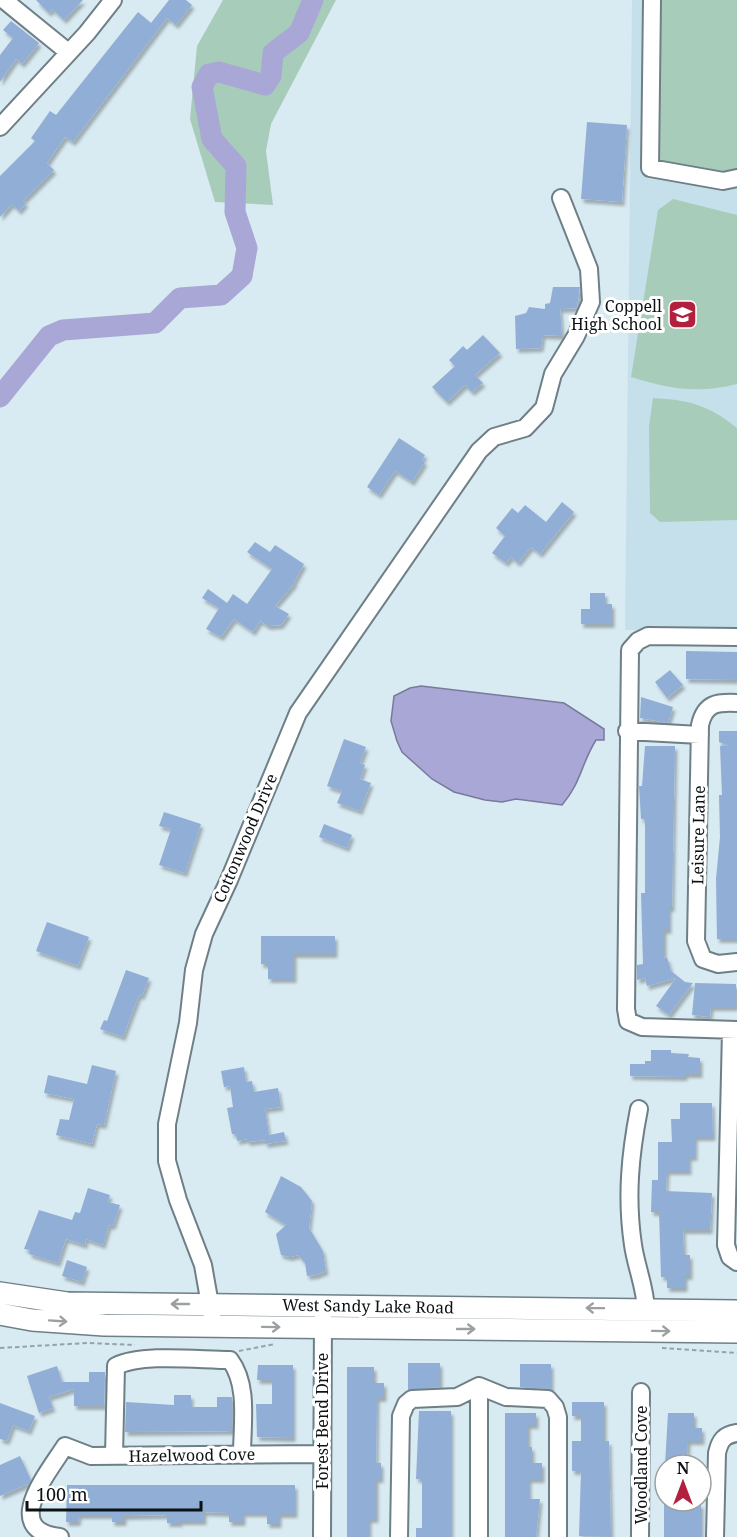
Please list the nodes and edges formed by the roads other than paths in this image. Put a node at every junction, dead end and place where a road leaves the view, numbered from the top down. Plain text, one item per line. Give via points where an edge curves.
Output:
1 (113, 0) edge
2 (652, 0) edge
3 (2, 1) edge
4 (68, 52) junction
5 (0, 127) edge
6 (737, 178) edge
7 (561, 198) dead end
8 (737, 637) edge
9 (737, 703) edge
10 (627, 731) junction
11 (700, 735) junction
12 (737, 962) edge
13 (734, 1031) edge
14 (639, 1110) dead end
15 (737, 1262) edge
16 (0, 1293) edge
17 (212, 1304) junction
18 (323, 1305) junction
19 (646, 1309) junction
20 (737, 1311) edge
21 (0, 1314) edge
22 (213, 1326) junction
23 (323, 1327) junction
24 (737, 1332) edge
25 (479, 1386) junction
26 (641, 1392) dead end
27 (737, 1433) edge
28 (322, 1454) junction
29 (242, 1455) junction
30 (114, 1456) junction
31 (60, 1537) edge
32 (322, 1537) edge
33 (399, 1537) edge
34 (479, 1537) edge
35 (558, 1537) edge
36 (640, 1537) edge
37 (716, 1537) edge

1 - 4 street
2 - 6 street via 650,168 723,182
3 - 4 street
4 - 5 street
7 - 17 street, Cottonwood Drive via 589,269 591,302 553,374 544,408 525,428 494,437 479,451 298,713 204,934 167,1124 167,1161 203,1265
8 - 10 street via 648,636 638,640 630,650 628,664
9 - 11 street, Leisure Lane via 718,702 709,706 703,712
10 - 11 street
10 - 13 street via 628,1021 642,1027
11 - 12 street, Leisure Lane via 696,941 703,959 718,964
13 - 15 street via 726,1245 730,1257
14 - 19 street via 631,1147 628,1202
17 -> 16 main road, West Sandy Lake Road via 68,1303
17 - 18 main road, West Sandy Lake Road
17 - 22 street, Cottonwood Drive
19 -> 18 main road, West Sandy Lake Road
18 - 23 street, Forest Bend Drive
19 - 20 main road, West Sandy Lake Road
21 -> 22 main road, West Sandy Lake Road via 94,1324
22 -> 23 main road, West Sandy Lake Road
23 -> 24 main road, West Sandy Lake Road
23 - 28 street, Forest Bend Drive
25 - 33 street via 457,1396 412,1399 403,1409
25 - 34 street
25 - 35 street via 506,1397 548,1399 555,1407
26 - 36 street, Woodland Cove
27 - 37 street via 719,1441
28 - 29 street, Hazelwood Cove
28 - 32 street, Forest Bend Drive
29 - 30 street, Hazelwood Cove
29 - 30 street via 242,1393 239,1372 230,1360 159,1360 126,1361 116,1366
30 - 31 street, Hazelwood Cove via 91,1456 64,1446 32,1501 30,1512 40,1531

